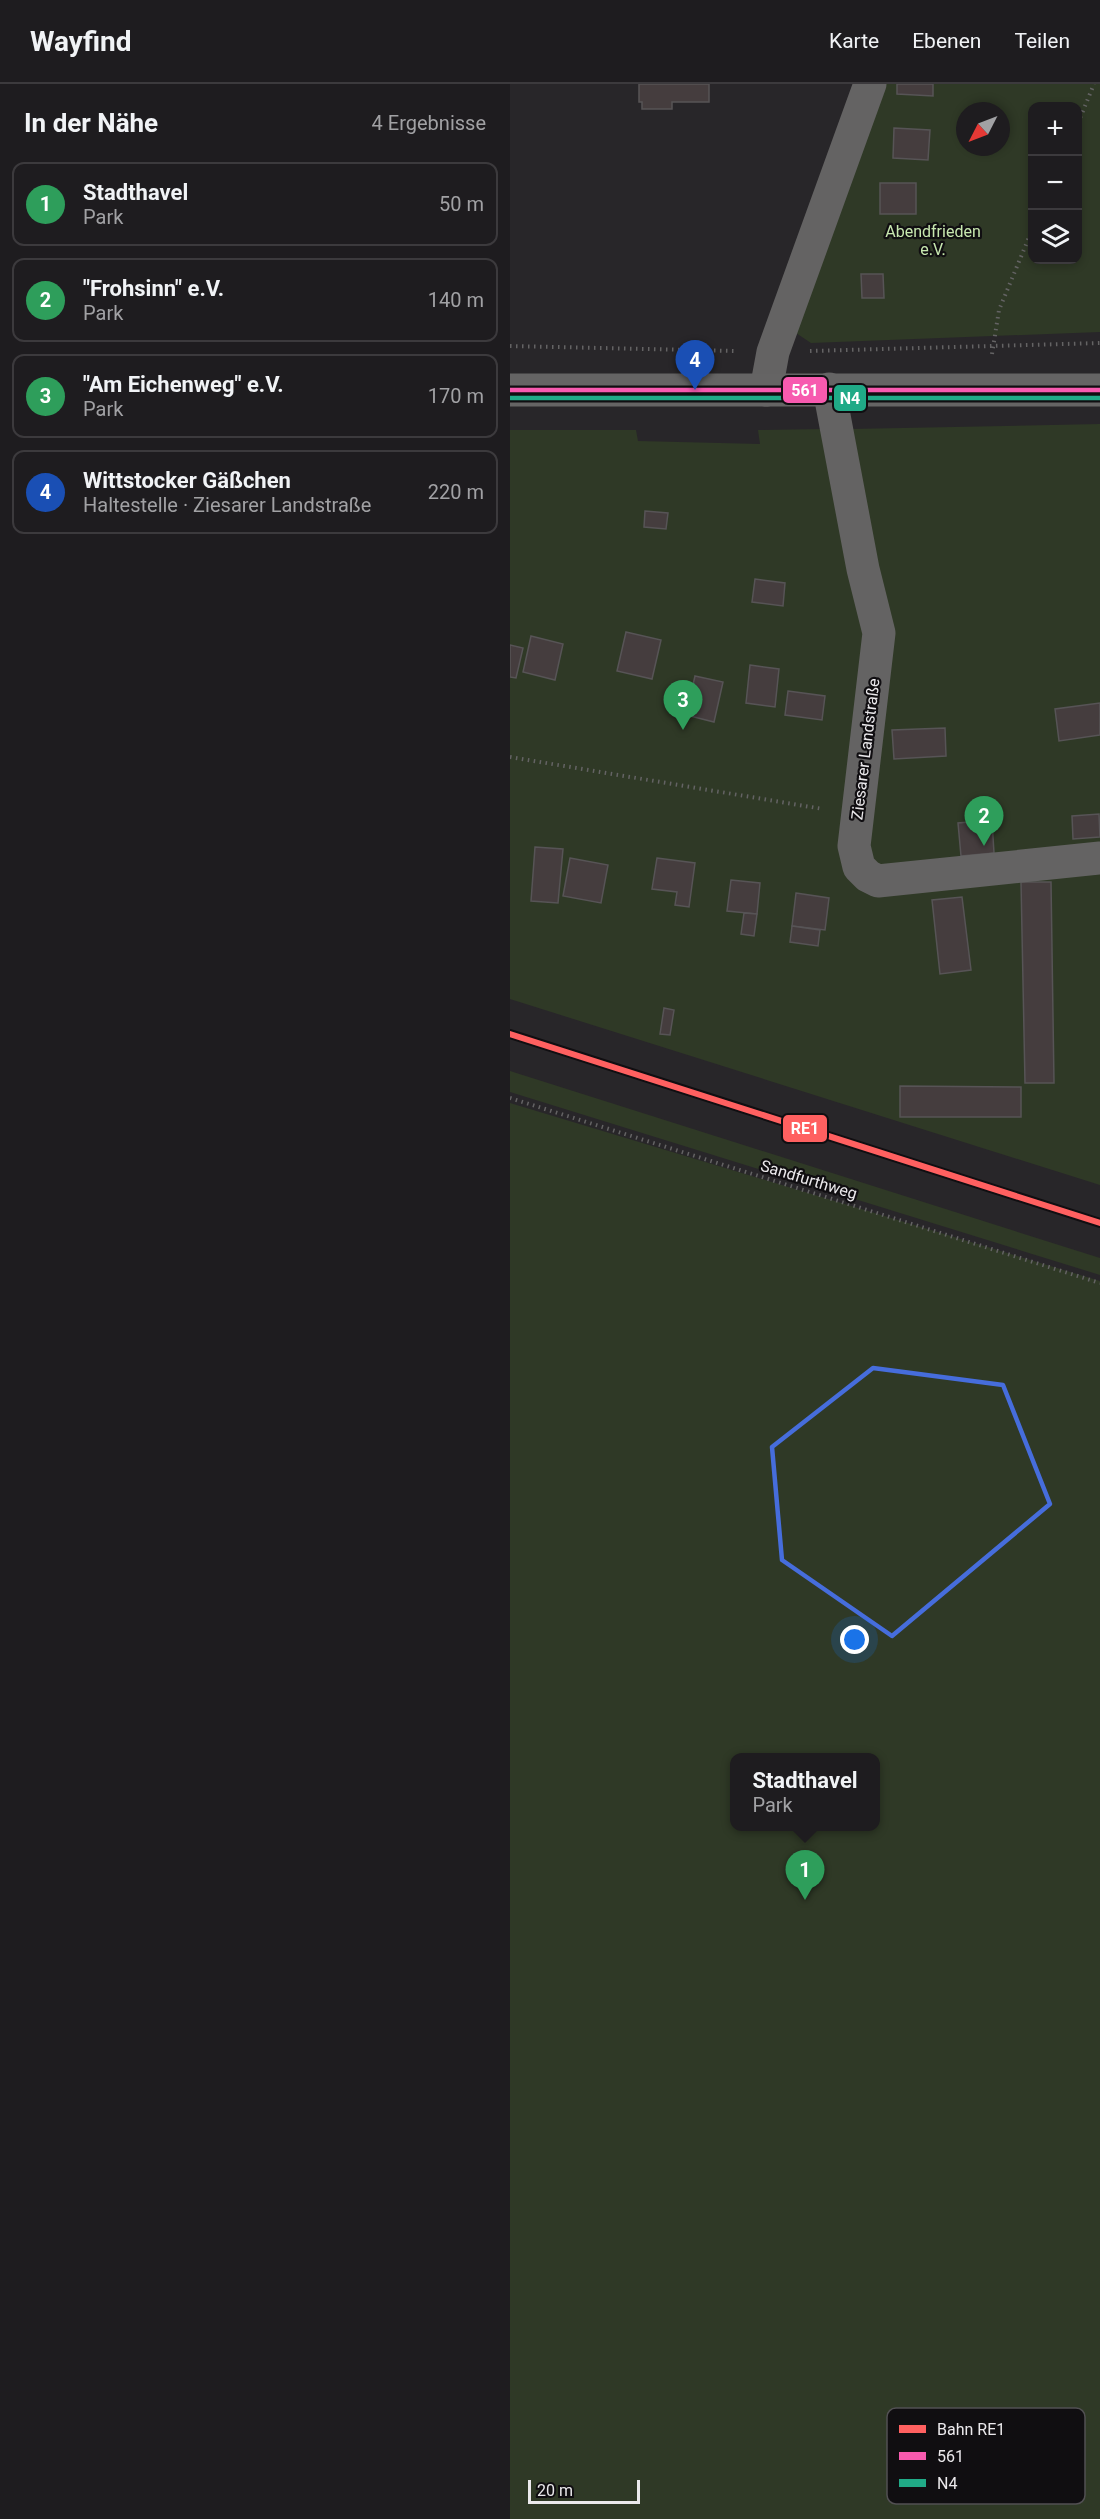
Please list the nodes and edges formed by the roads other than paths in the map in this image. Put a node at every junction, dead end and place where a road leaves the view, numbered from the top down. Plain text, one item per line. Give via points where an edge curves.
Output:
1 (870, 84) edge
2 (829, 389) junction
3 (510, 390) edge
4 (766, 390) junction
5 (1100, 390) edge
6 (1100, 858) edge

1 - 4 street via 773,352
2 - 4 main road
2 - 5 main road
2 - 6 street, Ziesarer Landstraße via 879,633 856,813 854,846 859,867 878,881
3 - 4 main road

